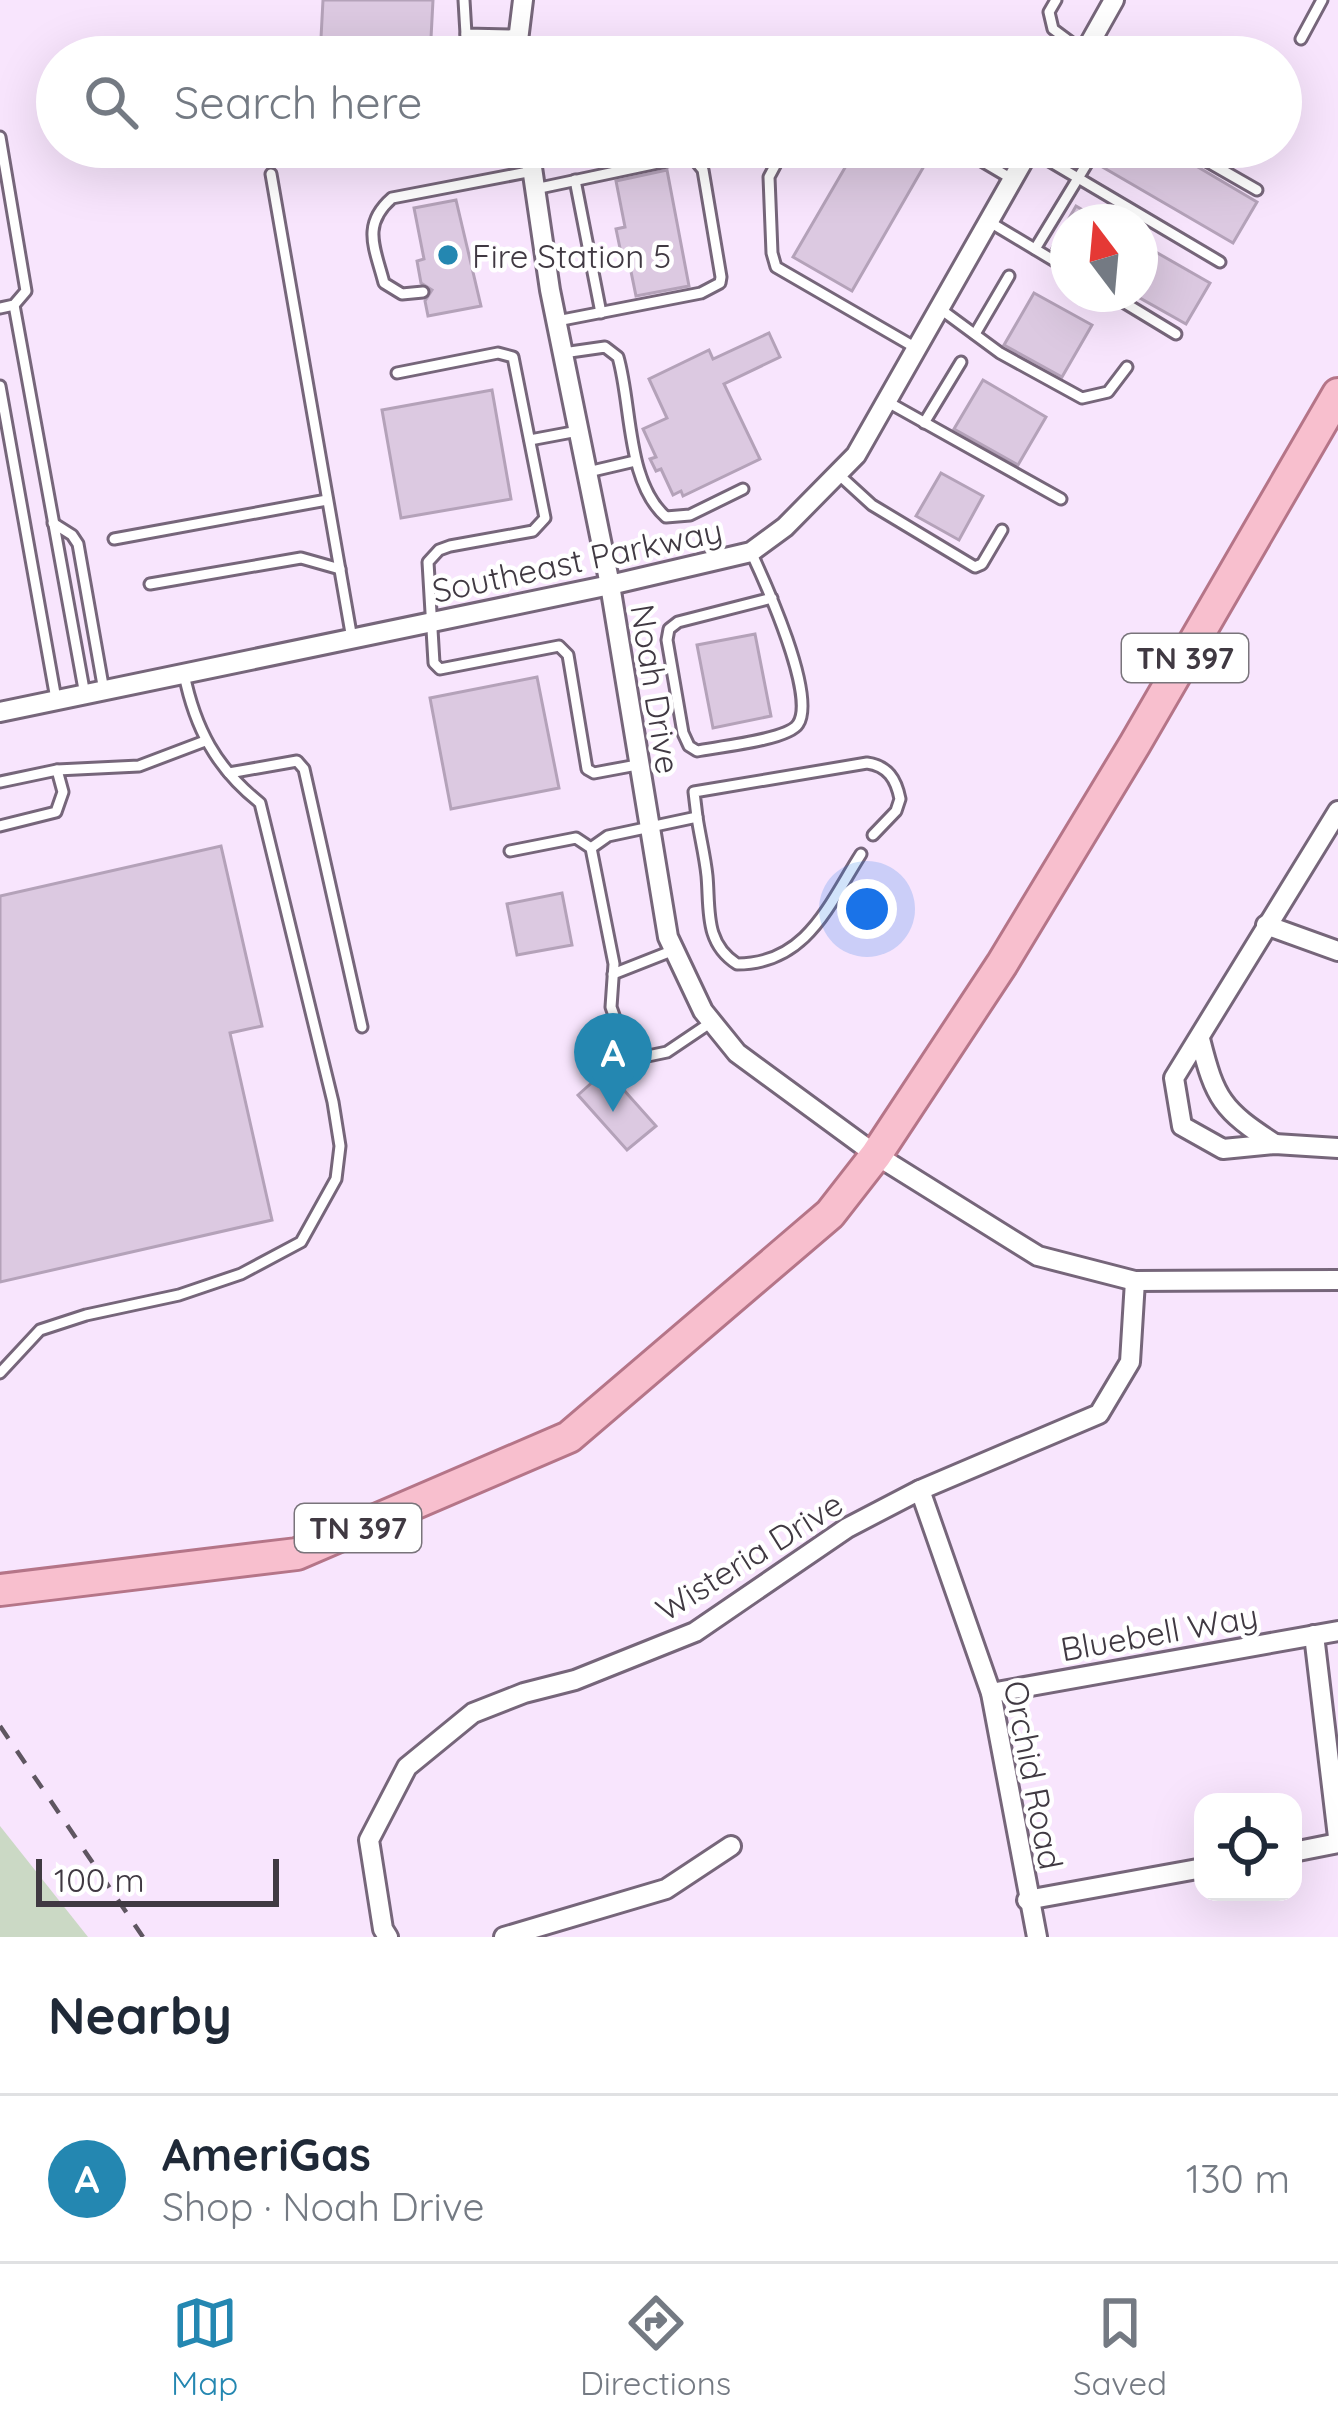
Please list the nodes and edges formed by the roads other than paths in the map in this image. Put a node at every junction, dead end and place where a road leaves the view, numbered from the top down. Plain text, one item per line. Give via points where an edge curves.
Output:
1 (464, 0) edge
2 (523, 0) edge
3 (1056, 0) edge
4 (1114, 0) edge
5 (1322, 0) edge
6 (466, 34) joint
7 (516, 35) joint
8 (1061, 36) edge
9 (1094, 36) edge
10 (1302, 37) edge
11 (0, 137) edge
12 (532, 168) edge
13 (633, 168) edge
14 (701, 168) edge
15 (774, 168) edge
16 (993, 168) edge
17 (1018, 168) edge
18 (1063, 168) edge
19 (1085, 168) edge
20 (1218, 168) edge
21 (271, 174) dead end
22 (1079, 178) junction
23 (1012, 179) junction
24 (534, 180) junction
25 (575, 180) junction
26 (1256, 190) dead end
27 (988, 221) junction
28 (1035, 249) junction
29 (1050, 258) edge
30 (1220, 262) dead end
31 (1009, 276) dead end
32 (423, 292) dead end
33 (14, 305) junction
34 (0, 308) edge
35 (939, 308) junction
36 (1140, 312) edge
37 (601, 313) junction
38 (556, 321) junction
39 (975, 334) junction
40 (1176, 334) dead end
41 (916, 348) junction
42 (563, 353) junction
43 (962, 362) dead end
44 (1127, 368) dead end
45 (397, 373) dead end
46 (0, 386) edge
47 (1338, 394) edge
48 (886, 401) junction
49 (925, 423) junction
50 (579, 431) junction
51 (530, 440) junction
52 (635, 461) junction
53 (587, 473) junction
54 (837, 473) junction
55 (743, 489) dead end
56 (1061, 499) dead end
57 (328, 500) junction
58 (53, 523) junction
59 (1002, 530) dead end
60 (114, 539) dead end
61 (751, 552) junction
62 (340, 569) junction
63 (150, 584) dead end
64 (610, 585) junction
65 (772, 598) junction
66 (430, 623) junction
67 (352, 639) junction
68 (184, 674) junction
69 (94, 693) junction
70 (56, 700) junction
71 (0, 712) edge
72 (205, 741) junction
73 (638, 765) junction
74 (57, 770) junction
75 (229, 773) junction
76 (0, 782) edge
77 (1338, 812) edge
78 (697, 817) junction
79 (0, 826) edge
80 (647, 826) junction
81 (873, 835) dead end
82 (591, 848) junction
83 (510, 851) dead end
84 (861, 854) dead end
85 (1266, 925) junction
86 (674, 950) junction
87 (1338, 951) edge
88 (613, 974) junction
89 (712, 1022) junction
90 (362, 1027) dead end
91 (1200, 1039) junction
92 (1274, 1144) junction
93 (1338, 1148) edge
94 (876, 1155) junction
95 (1338, 1280) edge
96 (1135, 1281) junction
97 (0, 1373) edge
98 (920, 1490) junction
99 (6, 1590) edge
100 (1338, 1631) edge
101 (1314, 1635) junction
102 (992, 1693) junction
103 (1338, 1840) edge
104 (731, 1846) dead end
105 (1302, 1850) edge
106 (1194, 1870) edge
107 (1028, 1900) junction
108 (388, 1937) edge
109 (504, 1937) edge
110 (1037, 1937) edge

1 - 6 lane
2 - 7 street
3 - 8 lane via 1049,12
4 - 9 street
5 - 10 lane
6 - 7 lane
11 - 33 lane via 26,291
12 - 24 street, Noah Drive
13 - 25 lane
14 - 37 lane via 721,277 713,289
15 - 41 lane via 776,267
16 - 23 lane
17 - 23 street, Southeast Parkway
18 - 22 lane
19 - 22 lane
20 - 26 lane
21 - 57 lane
22 - 28 lane
22 - 30 lane
23 - 27 street, Southeast Parkway
24 - 25 lane
24 - 32 lane via 392,198 376,212 372,235 384,283 402,294
24 - 38 street, Noah Drive
25 - 37 lane
27 - 28 lane
27 - 35 street, Southeast Parkway
28 - 29 lane
31 - 39 lane
33 - 34 lane
33 - 58 lane
35 - 39 lane
35 - 41 street, Southeast Parkway
36 - 40 lane
37 - 38 lane
38 - 42 street, Noah Drive
39 - 44 lane via 1082,398 1108,392
41 - 48 street, Southeast Parkway
42 - 50 street, Noah Drive
42 - 52 lane via 605,347 618,357
43 - 49 lane
45 - 51 lane via 512,357
46 - 70 lane
47 - 94 main road, TN 397 via 1136,744
48 - 49 lane
48 - 54 street, Southeast Parkway
49 - 56 lane
50 - 51 lane
50 - 53 street, Noah Drive
51 - 66 lane via 544,518 533,531 439,550 428,562
52 - 53 lane
52 - 55 lane via 666,518
53 - 64 street, Noah Drive
54 - 59 lane via 872,505 975,567
54 - 61 street, Southeast Parkway
57 - 60 lane
57 - 62 lane
58 - 69 lane
58 - 69 lane via 78,544
61 - 64 street, Southeast Parkway
61 - 65 lane
62 - 63 lane via 301,558
62 - 67 lane
64 - 66 street, Southeast Parkway
64 - 73 street, Noah Drive
65 - 65 lane via 791,651 799,724 698,751 689,746 669,629
66 - 67 street, Southeast Parkway
66 - 73 lane via 440,669 559,646 568,655 587,770
67 - 68 street, Southeast Parkway
68 - 69 street, Southeast Parkway
68 - 72 lane
69 - 70 street, Southeast Parkway
70 - 71 street, Southeast Parkway
72 - 74 lane via 139,766
72 - 75 lane
73 - 80 street, Noah Drive
74 - 76 lane
74 - 79 lane via 63,792 56,812
75 - 90 lane via 286,761 304,769
75 - 97 lane via 260,803 333,1102 336,1179 301,1242 281,1256 179,1295 40,1330
77 - 85 street
78 - 80 lane
78 - 81 lane via 694,792 867,763 890,773 900,799
78 - 84 lane via 709,925 737,964 802,943
80 - 82 lane
80 - 86 street, Noah Drive
82 - 83 lane via 576,838
82 - 88 lane
85 - 87 street
85 - 91 street
86 - 88 lane
86 - 89 street, Noah Drive
88 - 89 lane via 611,1007 621,1035 643,1057 667,1052
89 - 94 street, Noah Drive via 737,1053
91 - 92 street via 1212,1090
91 - 92 street via 1174,1078 1182,1126 1223,1149
92 - 93 street
94 - 96 street, Noah Drive via 1038,1256
94 - 99 main road, TN 397 via 830,1214 569,1437 297,1554
95 - 96 street, Noah Drive
96 - 98 street, Wisteria Drive via 1130,1362 1099,1414
98 - 102 street, Orchid Road
98 - 108 street, Wisteria Drive via 847,1528 695,1632 473,1713 407,1767 369,1840
100 - 101 street, Bluebell Way
101 - 102 street, Bluebell Way
101 - 103 street
102 - 107 street, Orchid Road
103 - 105 street
104 - 109 street via 666,1889
106 - 107 street
107 - 110 street, Orchid Road

